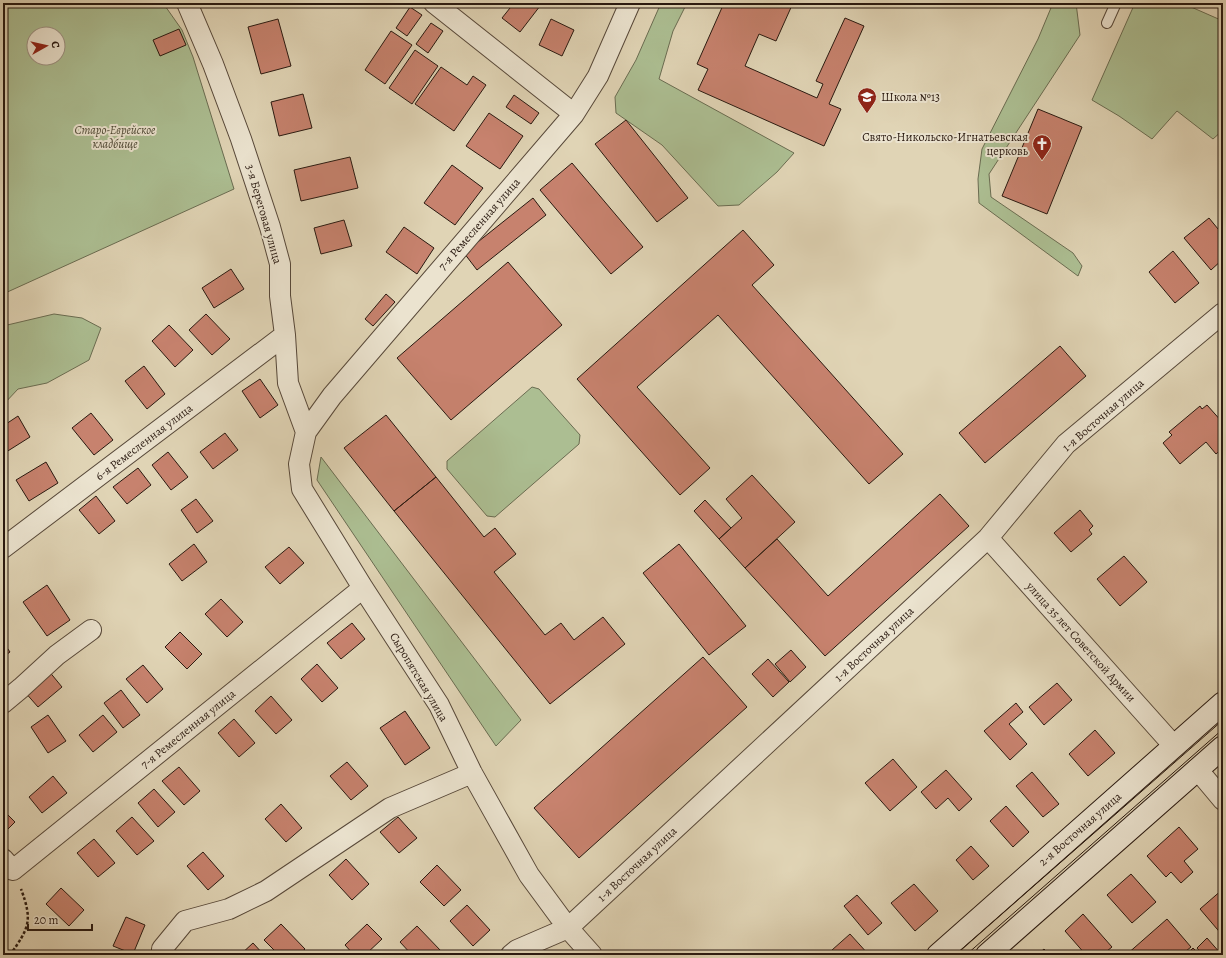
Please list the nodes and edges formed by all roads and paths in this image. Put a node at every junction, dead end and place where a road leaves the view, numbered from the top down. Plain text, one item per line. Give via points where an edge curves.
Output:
1 (187, 3) edge
2 (434, 3) edge
3 (630, 3) edge
4 (1116, 3) edge
5 (1107, 24) dead end
6 (574, 114) junction
7 (1223, 313) edge
8 (285, 335) junction
9 (306, 432) junction
10 (988, 538) junction
11 (3, 548) edge
12 (363, 588) junction
13 (91, 630) dead end
14 (3, 703) edge
15 (1223, 703) edge
16 (1174, 746) junction
17 (1223, 747) edge
18 (1197, 769) junction
19 (472, 773) junction
20 (1223, 800) edge
21 (8, 865) edge
22 (568, 928) junction
23 (162, 949) dead end
24 (10, 955) edge
25 (511, 955) edge
26 (592, 955) edge
27 (938, 955) edge
28 (987, 955) edge

1 - 8 street, 3-я Береговая улица via 241,139 270,227 280,264 280,296
2 - 6 street
3 - 6 street, 7-я Ремесленная улица via 598,76
4 - 5 lane
6 - 9 street, 7-я Ремесленная улица via 332,396
7 - 10 street, 1-я Восточная улица via 1066,444
8 - 9 street, 3-я Береговая улица via 288,383
8 - 11 street, 6-я Ремесленная улица
9 - 12 street, Сыропятская улица via 299,464 302,489
10 - 16 street, улица 35 лет Советской Армии
10 - 22 street, 1-я Восточная улица
12 - 19 street, Сыропятская улица via 439,705
12 - 21 street, 7-я Ремесленная улица
13 - 14 street via 57,655
15 - 16 main road, 2-я Восточная улица
16 - 27 main road, 2-я Восточная улица
17 - 18 main road
18 - 20 street
18 - 28 main road
19 - 22 street, Сыропятская улица via 528,875
19 - 23 street via 390,808 266,891 229,910 185,921
21 - 24 path via 27,906 29,922 22,939
22 - 25 street, 1-я Восточная улица
22 - 26 street, Сыропятская улица

